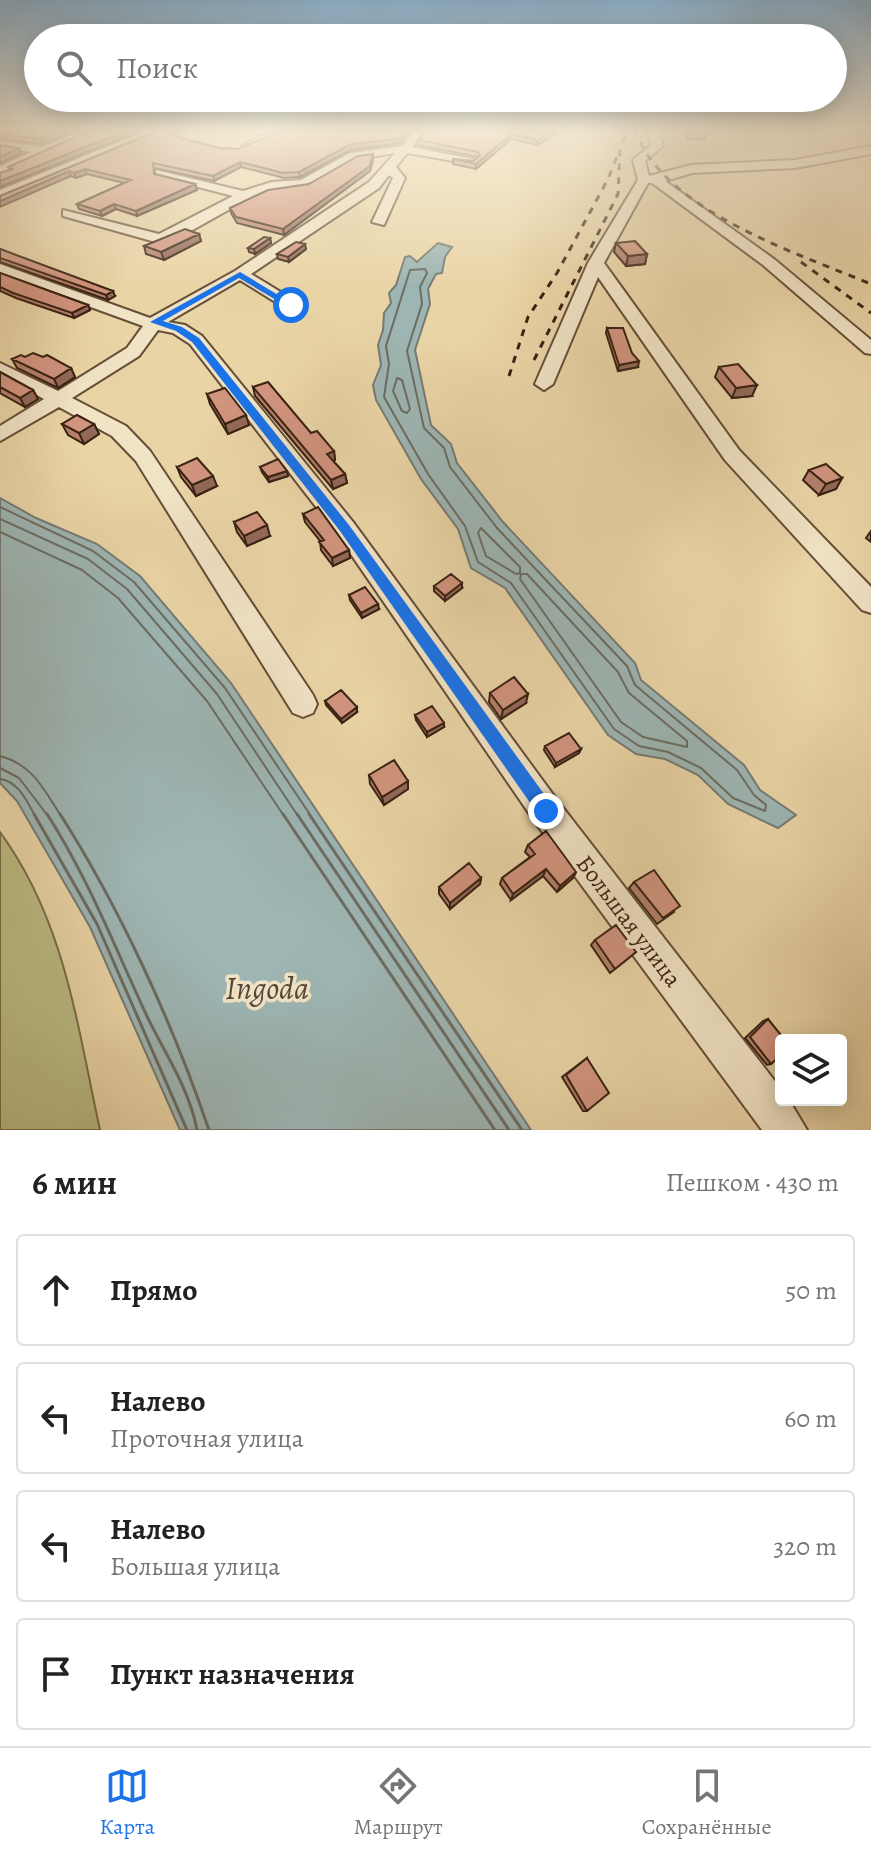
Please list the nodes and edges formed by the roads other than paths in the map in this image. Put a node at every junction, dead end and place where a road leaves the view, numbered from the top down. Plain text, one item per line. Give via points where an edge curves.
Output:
1 (32, 182) edge
2 (194, 182) edge
3 (308, 182) edge
4 (377, 182) edge
5 (397, 182) edge
6 (650, 182) edge
7 (654, 182) edge
8 (0, 195) edge
9 (245, 195) junction
10 (68, 213) dead end
11 (379, 222) dead end
12 (596, 263) junction
13 (0, 269) edge
14 (240, 274) junction
15 (291, 305) dead end
16 (155, 322) junction
17 (871, 349) edge
18 (0, 368) edge
19 (544, 384) dead end
20 (59, 397) junction
21 (0, 435) edge
22 (871, 603) edge
23 (303, 704) dead end
24 (787, 1130) edge

1 - 8 street
2 - 9 street
3 - 9 street
4 - 14 street
5 - 11 street
6 - 12 street
7 - 17 street via 791,277
9 - 10 street via 159,239
12 - 19 street
12 - 22 street via 732,455
13 - 16 street, Большая улица
14 - 15 street
14 - 16 street
16 - 20 street via 133,352
16 - 24 street, Большая улица via 196,340 335,515 546,811
18 - 20 street
20 - 21 street
20 - 23 street via 119,431 143,456

